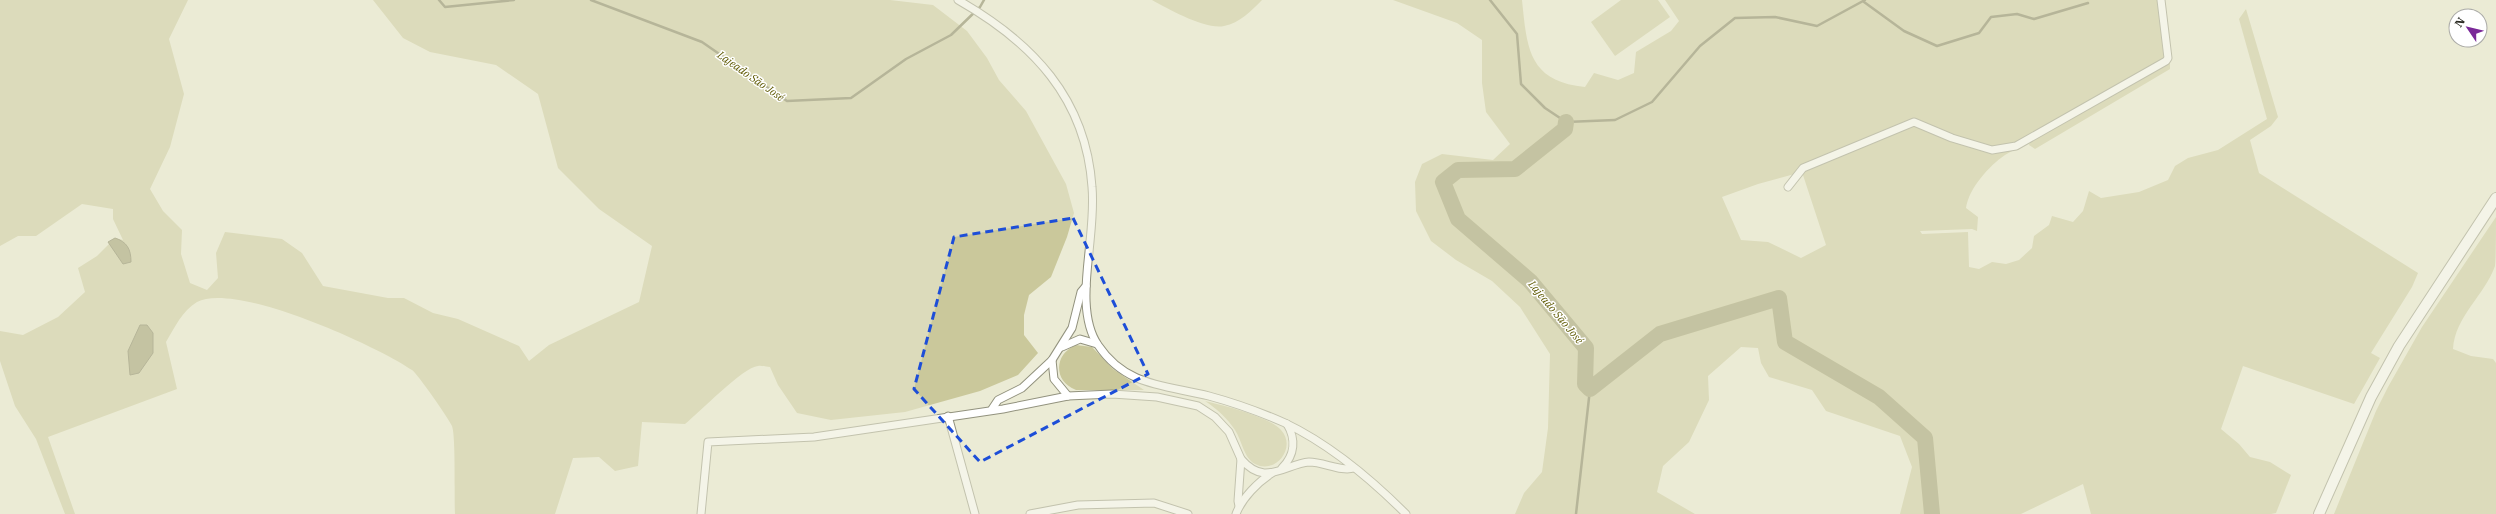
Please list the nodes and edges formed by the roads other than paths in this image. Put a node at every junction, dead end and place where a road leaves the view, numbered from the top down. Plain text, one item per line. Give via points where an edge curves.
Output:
1 (958, 0) edge
2 (2161, 0) edge
3 (1788, 187) dead end
4 (2496, 198) edge
5 (1086, 286) junction
6 (1097, 344) junction
7 (1060, 349) junction
8 (1052, 360) junction
9 (1068, 396) junction
10 (992, 409) junction
11 (948, 416) junction
12 (1287, 424) junction
13 (1241, 459) junction
14 (1282, 468) junction
15 (1354, 468) junction
16 (1274, 472) junction
17 (1239, 506) junction
18 (701, 514) edge
19 (975, 514) edge
20 (1030, 514) edge
21 (1188, 514) edge
22 (1236, 514) edge
23 (1406, 514) edge
24 (2319, 514) edge

1 - 5 street via 980,12 1020,43 1049,73 1067,99 1080,127 1092,187
2 - 3 street via 2168,58 2166,61 2016,146 1992,150 1952,138 1914,122 1803,168
4 - 24 street via 2448,268 2396,352 2355,431
5 - 6 street via 1090,321
5 - 7 street via 1072,328
6 - 7 street via 1080,339 1069,342
6 - 12 street via 1116,365 1142,381 1226,401
7 - 8 street
8 - 9 street via 1054,379
8 - 10 street via 1022,388 998,400
9 - 10 street
9 - 13 street via 1127,395 1188,402 1207,411 1222,424 1234,440
10 - 11 street
11 - 18 street via 814,437 708,442
11 - 19 street
12 - 14 street via 1292,435 1293,448
12 - 15 street via 1328,446
13 - 16 street via 1254,470
13 - 17 street
14 - 15 street via 1310,462 1329,464 1347,470
14 - 16 street
15 - 23 street
16 - 17 street via 1259,483
17 - 22 street
20 - 21 street via 1078,505 1154,503

